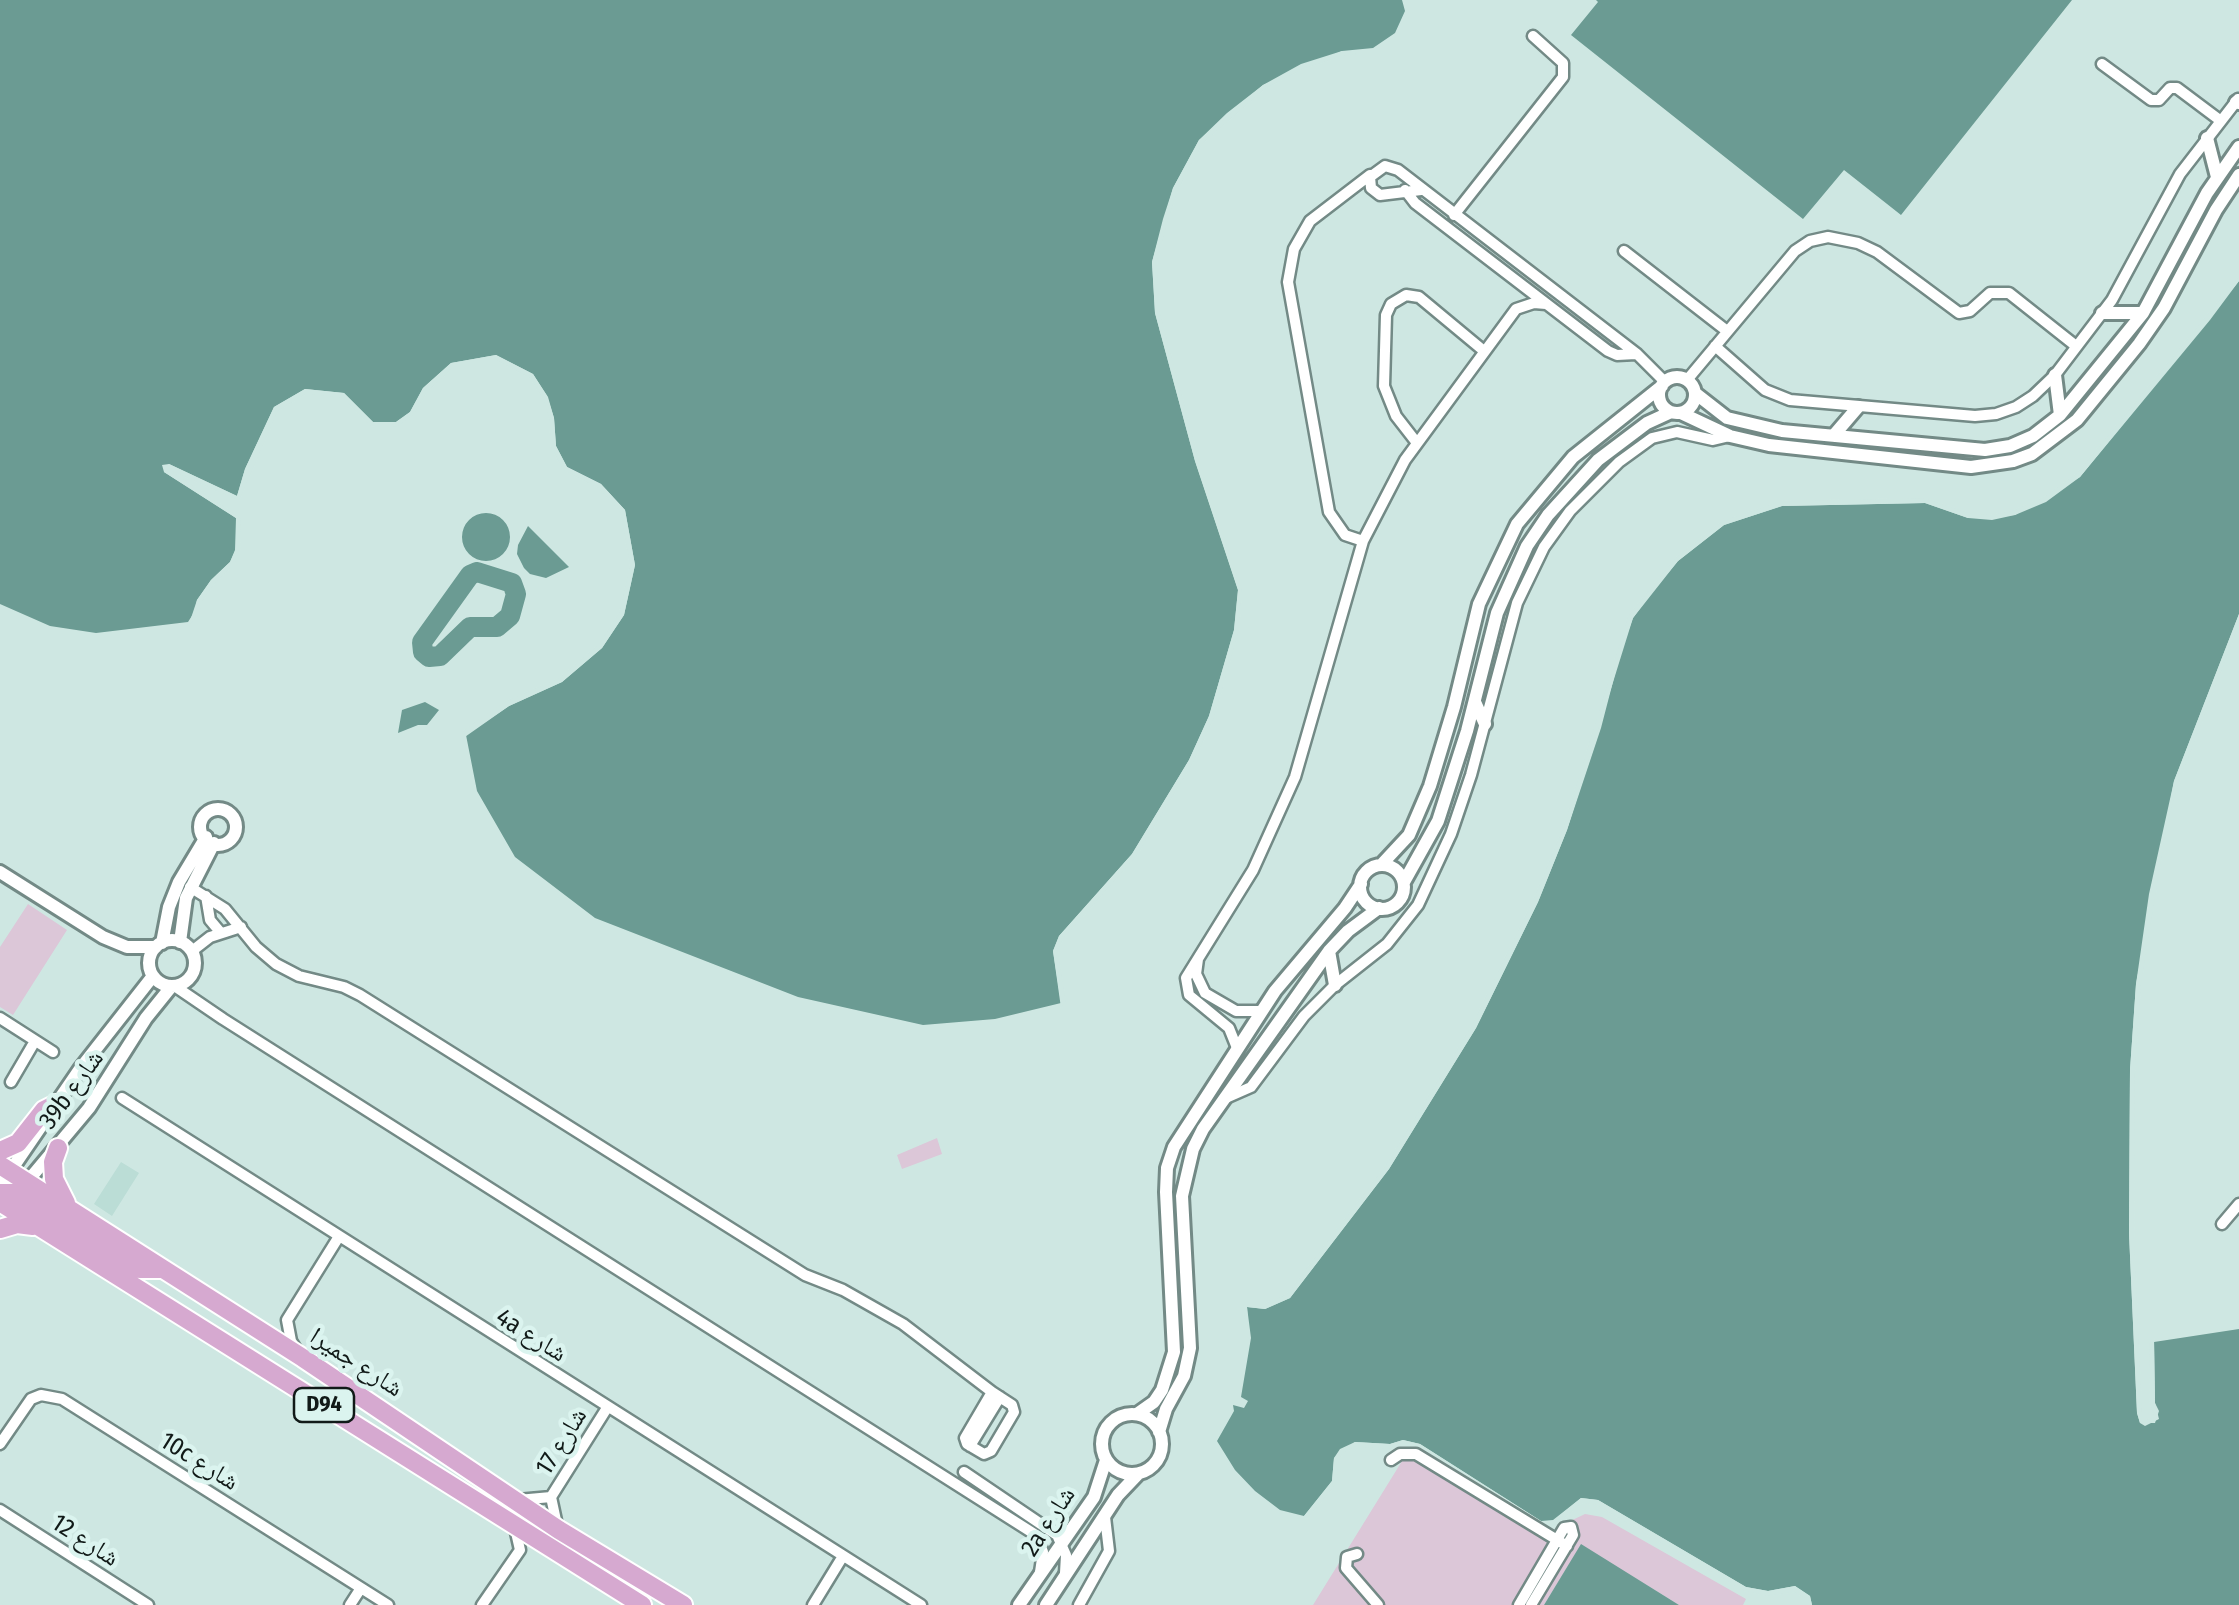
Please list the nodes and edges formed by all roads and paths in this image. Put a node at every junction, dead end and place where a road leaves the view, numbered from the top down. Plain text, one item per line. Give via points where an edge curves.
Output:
1 (1533, 36) dead end
2 (2102, 64) dead end
3 (2238, 101) edge
4 (2221, 121) junction
5 (2207, 138) junction
6 (2239, 147) edge
7 (1372, 173) junction
8 (2239, 175) edge
9 (2216, 177) junction
10 (1405, 190) junction
11 (1421, 190) junction
12 (1346, 194) junction
13 (1378, 194) junction
14 (1454, 216) junction
15 (1624, 252) dead end
16 (1514, 280) junction
17 (1546, 304) junction
18 (1516, 309) junction
19 (2102, 313) junction
20 (2142, 313) junction
21 (1728, 332) junction
22 (1715, 346) junction
23 (2076, 346) junction
24 (1484, 351) junction
25 (1637, 354) junction
26 (2055, 375) junction
27 (1687, 380) junction
28 (1664, 384) junction
29 (1695, 393) junction
30 (1858, 407) junction
31 (1676, 412) junction
32 (2060, 416) junction
33 (1834, 435) junction
34 (1730, 436) junction
35 (1417, 443) junction
36 (1363, 542) junction
37 (1475, 702) junction
38 (1485, 724) junction
39 (1382, 864) junction
40 (0, 872) edge
41 (1404, 882) junction
42 (1360, 884) junction
43 (190, 887) junction
44 (206, 896) junction
45 (1378, 908) junction
46 (241, 927) junction
47 (221, 932) junction
48 (180, 942) junction
49 (118, 944) junction
50 (159, 945) junction
51 (192, 951) junction
52 (1329, 952) junction
53 (1199, 956) junction
54 (151, 971) junction
55 (1335, 985) junction
56 (174, 987) junction
57 (1262, 1012) junction
58 (0, 1018) edge
59 (35, 1041) junction
60 (1237, 1048) junction
61 (53, 1052) dead end
62 (10, 1082) dead end
63 (122, 1098) dead end
64 (1225, 1098) junction
65 (56, 1104) junction
66 (58, 1148) junction
67 (0, 1151) edge
68 (6, 1190) edge
69 (2239, 1204) edge
70 (72, 1211) junction
71 (2222, 1224) dead end
72 (40, 1227) junction
73 (0, 1229) edge
74 (338, 1238) junction
75 (162, 1269) junction
76 (287, 1320) junction
77 (253, 1327) junction
78 (303, 1358) junction
79 (996, 1395) junction
80 (607, 1408) junction
81 (1137, 1414) junction
82 (1160, 1432) junction
83 (0, 1444) edge
84 (973, 1449) junction
85 (1106, 1460) junction
86 (1391, 1460) dead end
87 (964, 1472) junction
88 (1138, 1474) junction
89 (956, 1484) junction
90 (551, 1497) junction
91 (514, 1500) junction
92 (0, 1510) edge
93 (1105, 1517) junction
94 (514, 1523) junction
95 (556, 1539) junction
96 (1062, 1543) junction
97 (1562, 1543) junction
98 (520, 1550) junction
99 (1357, 1554) dead end
100 (842, 1556) junction
101 (1064, 1579) junction
102 (1037, 1580) junction
103 (361, 1588) junction
104 (148, 1605) edge
105 (350, 1605) edge
106 (388, 1605) edge
107 (482, 1605) edge
108 (642, 1605) edge
109 (683, 1605) edge
110 (813, 1605) edge
111 (921, 1605) edge
112 (1020, 1605) edge
113 (1046, 1605) edge
114 (1078, 1605) edge
115 (1378, 1605) edge
116 (1519, 1605) edge
117 (1532, 1605) edge

1 - 14 street via 1563,63 1563,77
2 - 4 street via 2151,100 2177,88
3 - 4 street
4 - 5 street
5 - 9 street
5 - 19 street
6 - 9 street
7 - 11 street via 1394,168
7 - 12 street
7 - 13 street
8 - 34 street via 2152,326 2077,420 2032,454 1971,467
9 - 20 street
10 - 11 street
10 - 13 street
10 - 16 street
11 - 14 street
12 - 13 street
12 - 36 street via 1303,230 1288,282 1329,512 1345,535
14 - 25 street
15 - 21 street
16 - 17 street
16 - 18 street
17 - 18 street
17 - 25 street via 1608,352
18 - 24 street
19 - 20 street
19 - 23 street
20 - 32 street
21 - 22 street
21 - 23 street via 1795,250 1828,238 1877,252 1959,313 1990,294 2009,292
22 - 27 street
22 - 30 street via 1773,394
23 - 26 street
24 - 35 street
24 - 35 street via 1418,296 1390,304 1384,386
25 - 28 street
26 - 30 street via 2025,402 1986,416
26 - 32 street
27 - 28 street
27 - 29 street
28 - 31 street via 1660,401
28 - 39 street via 1574,457 1518,524 1479,604 1442,747 1414,824
29 - 31 street via 1692,406
29 - 33 street via 1719,414 1746,425
30 - 33 street
31 - 34 street
31 - 37 street via 1647,423 1598,460 1538,530 1503,596
32 - 33 street via 2033,436 1985,450
34 - 38 street via 1713,440 1677,432 1652,438 1570,511 1517,603
35 - 36 street
36 - 53 street via 1295,777 1253,870
37 - 38 street
37 - 41 street via 1438,821
38 - 55 street via 1462,805 1418,905 1388,944
39 - 41 street
39 - 42 street
40 - 49 street
41 - 45 street via 1398,902
42 - 45 street via 1364,900
42 - 57 street
43 - 44 street
43 - 48 street
43 - 50 street via 210,840 178,882
44 - 46 street
44 - 47 street via 207,912
45 - 52 street
46 - 47 street
46 - 79 street via 276,964 360,995 805,1275 903,1324
47 - 51 street
48 - 50 street
48 - 51 street
49 - 50 street
49 - 54 street
50 - 54 street
51 - 56 street via 193,974
52 - 55 street
52 - 64 street
53 - 57 street via 1196,974 1206,993 1236,1012
53 - 60 street via 1186,978 1190,995 1229,1028
54 - 56 street
54 - 65 street, 39b شارع
55 - 64 street via 1251,1087
56 - 66 street, 39b شارع
56 - 89 street
57 - 60 street
58 - 59 street
59 - 61 street
59 - 62 street
60 - 81 street via 1169,1160 1174,1352 1162,1390
63 - 74 street, 4a شارع
64 - 82 street via 1203,1129 1184,1179 1190,1348
65 - 67 main road via 18,1143
65 - 68 street, 39b شارع
66 - 68 street, 39b شارع
66 - 70 main road via 54,1180
68 - 70 main road, شارع جميرا / D94
68 - 72 main road, شارع جميرا / D94
68 - 75 main road via 140,1270
69 - 71 street
70 - 75 main road, شارع جميرا / D94
72 - 73 main road
72 - 94 main road, شارع جميرا / D94
74 - 76 street
74 - 80 street, 4a شارع
75 - 77 main road, شارع جميرا / D94
76 - 77 street
76 - 78 street
77 - 78 main road, شارع جميرا / D94
78 - 91 main road, شارع جميرا / D94
79 - 84 street via 966,1435
79 - 84 street via 1014,1412 990,1451
80 - 90 street, شارع 17
80 - 100 street, 4a شارع
81 - 82 street
81 - 85 street, 2a شارع via 1108,1426 1102,1439
82 - 88 street, 2a شارع via 1162,1450 1154,1466
83 - 103 street, 10c شارع via 30,1399 52,1394
84 - 87 street
85 - 88 street via 1120,1472
85 - 96 street, 2a شارع via 1094,1497
86 - 97 street via 1416,1454
87 - 89 street
87 - 96 street via 1050,1528
88 - 93 street, 2a شارع
89 - 102 street via 1040,1539
90 - 91 street, شارع 17
90 - 95 street, شارع 17
91 - 95 main road, شارع جميرا / D94
92 - 104 street, شارع 12
93 - 101 street, 2a شارع
93 - 114 street via 1109,1551
94 - 95 main road, شارع جميرا / D94
94 - 98 street
95 - 98 street
95 - 108 main road, شارع جميرا / D94
95 - 109 main road, شارع جميرا / D94
96 - 101 street
96 - 102 street, 2a شارع
97 - 116 street
97 - 117 street
98 - 107 street
99 - 115 street via 1347,1557 1346,1568
100 - 110 street
100 - 111 street, 4a شارع
101 - 113 street, 2a شارع
102 - 112 street, 2a شارع
103 - 105 street
103 - 106 street, 10c شارع

